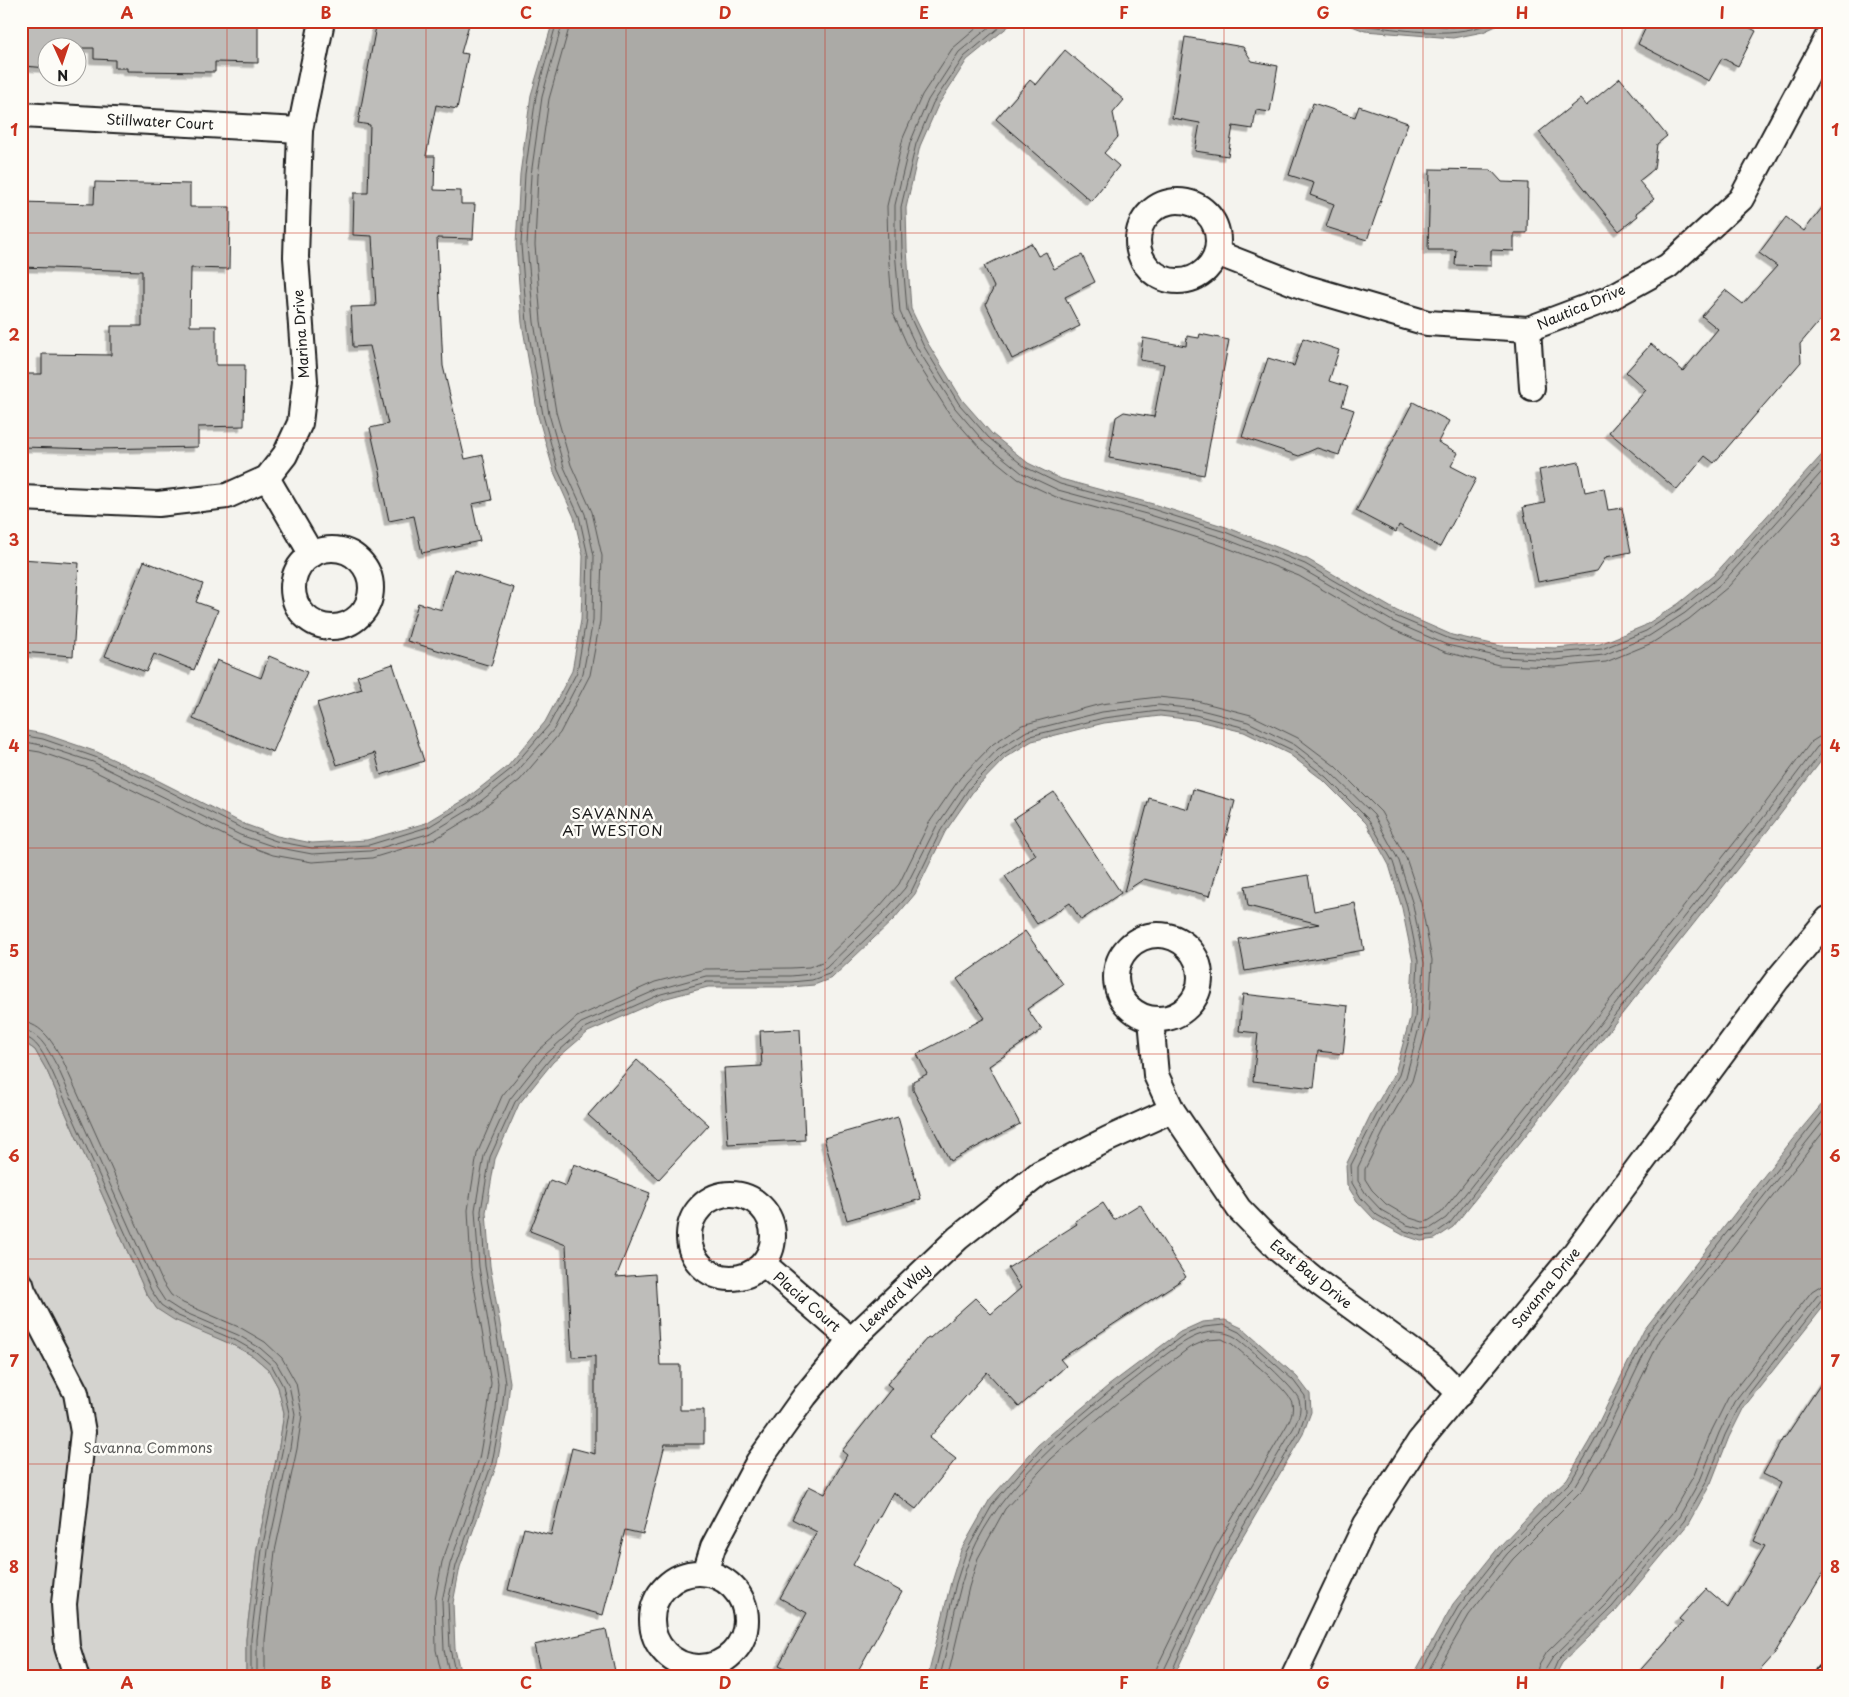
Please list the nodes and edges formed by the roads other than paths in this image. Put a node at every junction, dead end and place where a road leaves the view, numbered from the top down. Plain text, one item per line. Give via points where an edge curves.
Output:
1 (322, 21) edge
2 (1828, 36) edge
3 (21, 114) edge
4 (300, 130) junction
5 (1217, 253) dead end
6 (1528, 329) junction
7 (1532, 388) dead end
8 (267, 478) junction
9 (21, 498) edge
10 (312, 555) dead end
11 (1828, 919) edge
12 (1151, 1019) dead end
13 (1172, 1110) junction
14 (764, 1264) dead end
15 (21, 1284) edge
16 (851, 1340) junction
17 (1460, 1394) junction
18 (705, 1573) dead end
19 (76, 1676) edge
20 (1294, 1676) edge

1 - 4 street, Marina Drive
2 - 6 street, Nautica Drive via 1741,199 1668,266 1608,298
3 - 4 street, Stillwater Court
4 - 8 street, Marina Drive via 296,257 305,380 300,423 285,455
5 - 6 street, Nautica Drive via 1304,287 1428,323
6 - 7 street
8 - 9 street, Marina Drive via 227,496 158,504
8 - 10 street
11 - 17 street, Savanna Drive via 1777,980 1574,1254
12 - 13 street, East Bay Drive via 1156,1075
13 - 16 street, Leeward Way via 1040,1173 958,1238
13 - 17 street, East Bay Drive via 1239,1209 1280,1251 1431,1365
14 - 16 street, Placid Court
15 - 19 street via 76,1393 83,1432 64,1604 67,1647
16 - 18 street, Leeward Way via 758,1462 713,1547
17 - 20 street, Savanna Drive via 1419,1442 1366,1524

